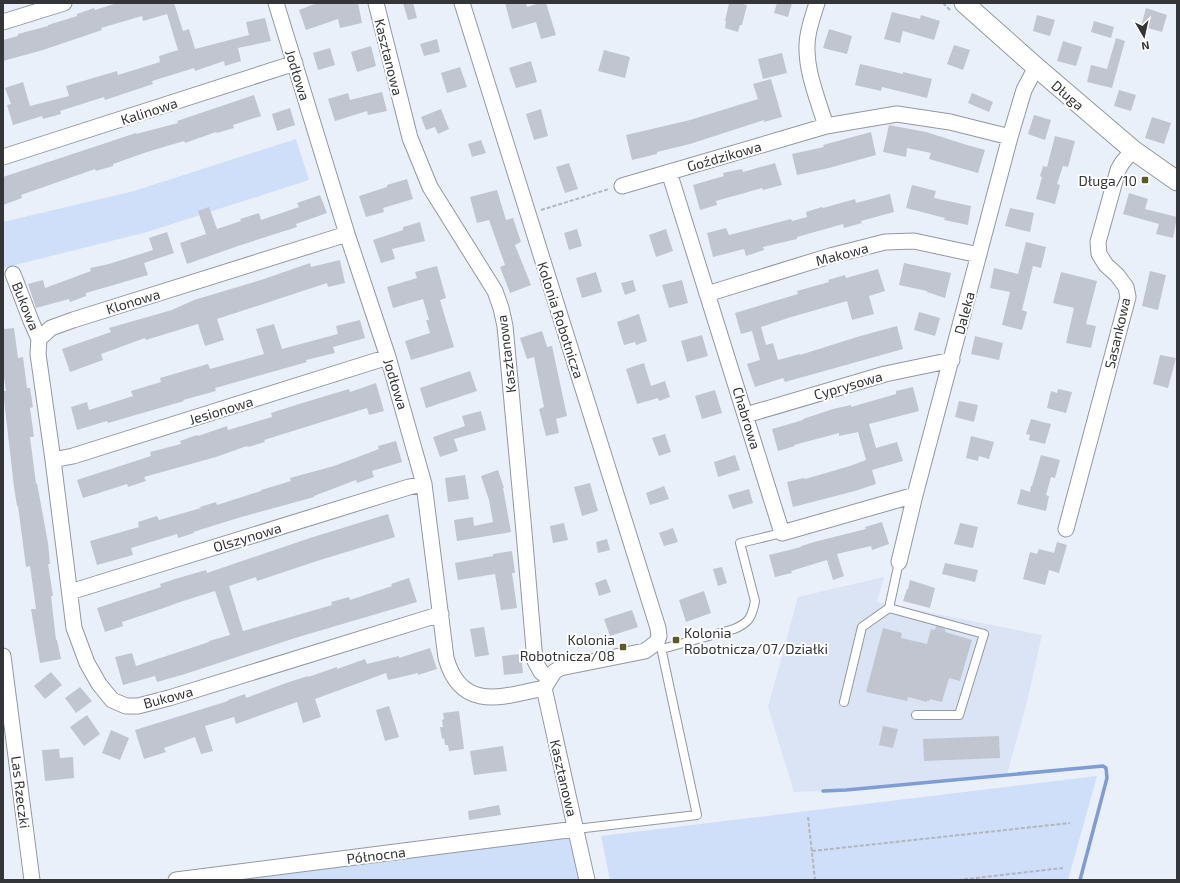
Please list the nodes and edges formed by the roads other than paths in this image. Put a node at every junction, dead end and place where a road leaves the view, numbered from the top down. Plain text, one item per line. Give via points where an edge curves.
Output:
1 (64, 3) edge
2 (276, 3) edge
3 (376, 3) edge
4 (462, 3) edge
5 (817, 3) edge
6 (964, 3) edge
7 (3, 22) edge
8 (295, 63) junction
9 (1036, 67) junction
10 (826, 126) junction
11 (1010, 137) junction
12 (1133, 150) junction
13 (3, 157) edge
14 (669, 172) junction
15 (1177, 181) edge
16 (622, 186) road end
17 (347, 234) junction
18 (979, 256) junction
19 (13, 274) dead end
20 (707, 294) junction
21 (39, 339) junction
22 (388, 357) junction
23 (952, 360) junction
24 (746, 415) junction
25 (53, 460) junction
26 (424, 484) junction
27 (915, 495) junction
28 (1066, 529) dead end
29 (782, 533) junction
30 (899, 562) joint
31 (70, 592) junction
32 (889, 608) junction
33 (441, 614) junction
34 (660, 643) junction
35 (3, 656) edge
36 (547, 683) junction
37 (6, 696) edge
38 (844, 702) dead end
39 (916, 715) dead end
40 (576, 829) junction
41 (32, 880) edge
42 (176, 880) edge
43 (587, 880) edge

1 - 7 street
2 - 8 street, Jodłowa
3 - 36 street, Kasztanowa via 410,138 430,187 495,291 501,308 505,326 535,661
4 - 34 street, Kolonia Robotnicza via 658,628
5 - 10 street via 810,26 807,50 811,77
6 - 9 street, Długa
8 - 13 street, Kalinowa
8 - 17 street, Jodłowa
9 - 11 street, Daleka via 1024,90
9 - 12 street, Długa
10 - 11 street, Goździkowa via 897,114 950,122
10 - 14 street, Goździkowa
11 - 18 street, Daleka
12 - 15 street, Długa
12 - 28 street, Sasankowa via 1118,170 1098,242 1099,254 1126,287 1128,297
14 - 16 street, Goździkowa
14 - 20 street, Chabrowa
17 - 21 street, Klonowa via 73,320 51,328
17 - 22 street, Jodłowa
18 - 20 street, Makowa via 914,241 885,242
18 - 23 street, Daleka
19 - 21 street, Bukowa
20 - 24 street, Chabrowa
21 - 25 street via 38,354
22 - 25 street, Jesionowa via 73,456
22 - 26 street, Jodłowa
23 - 24 street, Cyprysowa via 885,374
23 - 27 street, Daleka
24 - 29 street, Chabrowa
25 - 31 street, Bukowa
26 - 31 street, Olszynowa
26 - 33 street, Jodłowa
27 - 29 street
27 - 30 street, Daleka
29 - 34 lane via 740,543 755,601 750,619 743,626 734,630
30 - 32 lane
31 - 33 street, Bukowa via 74,628 87,663 112,700 126,706 152,704
32 - 38 lane via 862,626
32 - 39 lane via 984,634 959,715
33 - 36 street, Jodłowa via 449,670 458,684 467,691 477,696 489,697
34 - 36 street via 657,642 645,651 560,668
34 - 40 lane via 697,815
35 - 37 street, Las Rzeczki
36 - 40 street, Kasztanowa
37 - 41 street, Las Rzeczki
40 - 42 street, Północna
40 - 43 street, Kasztanowa

